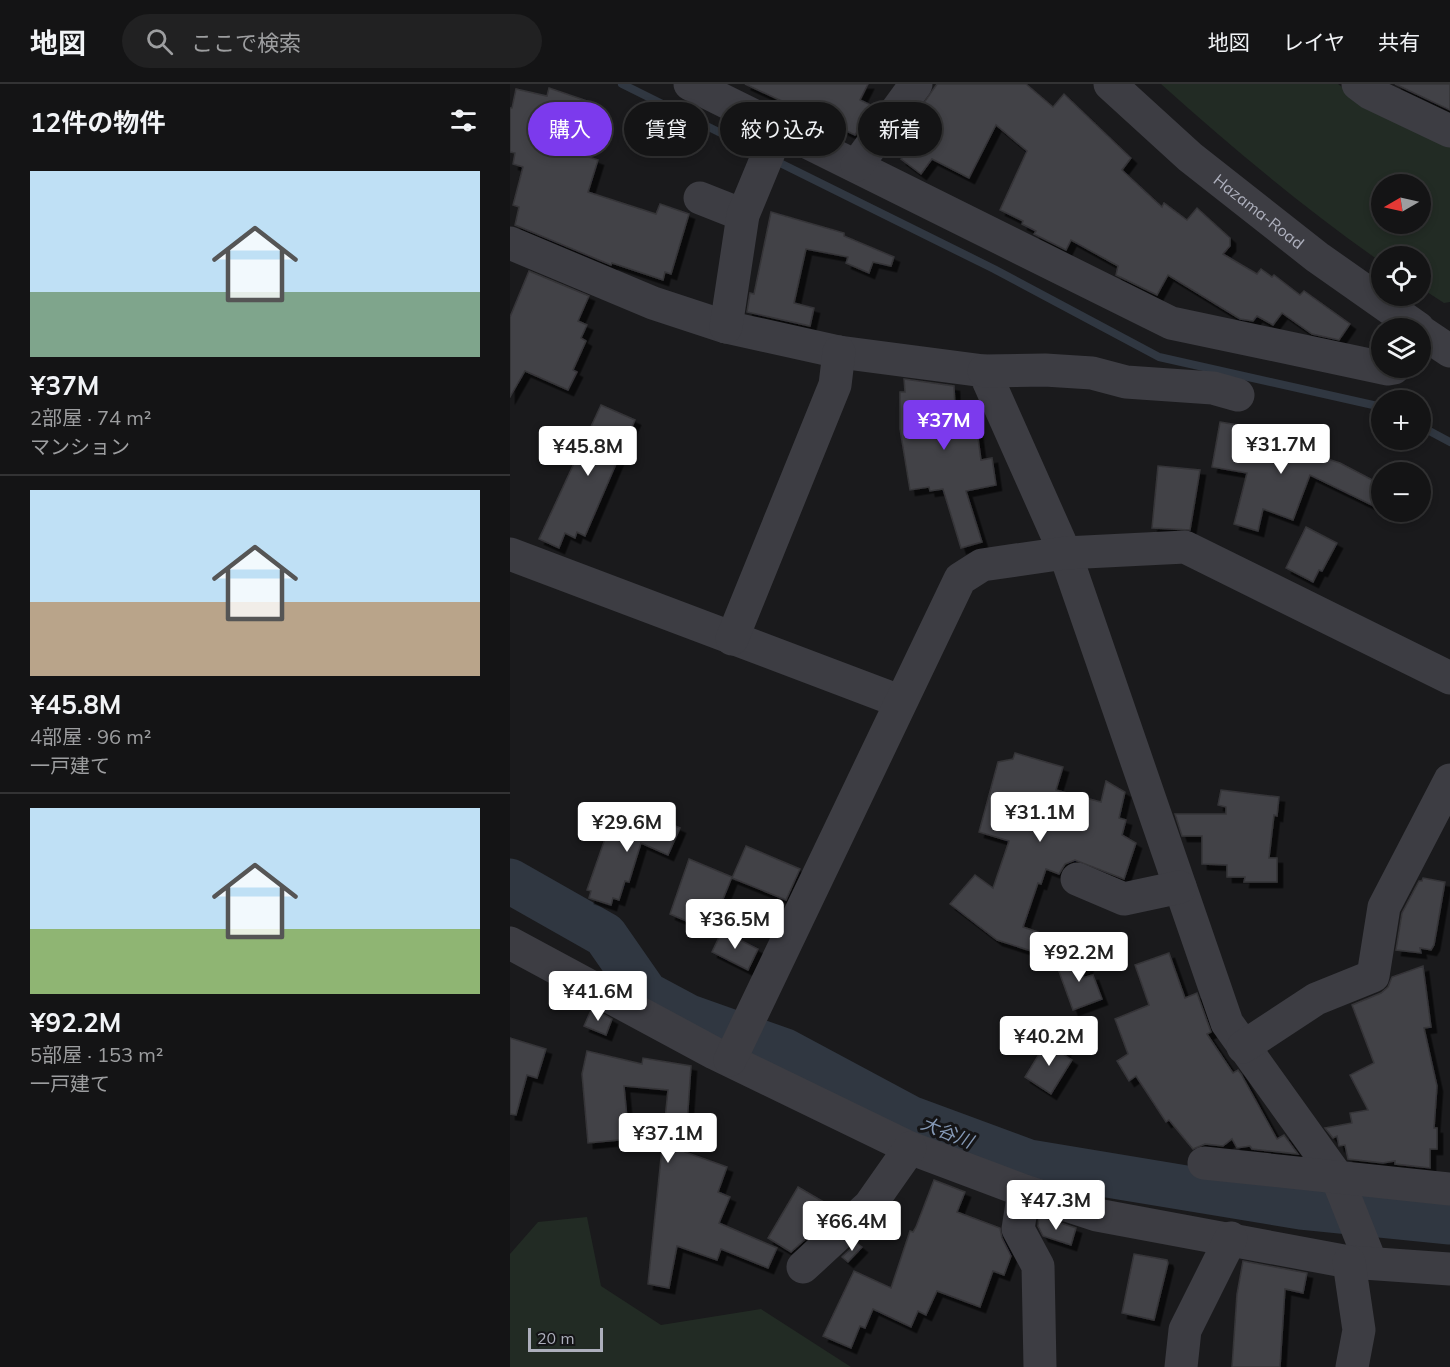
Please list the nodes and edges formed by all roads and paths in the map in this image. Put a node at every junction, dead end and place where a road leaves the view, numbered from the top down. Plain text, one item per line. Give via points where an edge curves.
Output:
1 (690, 84) edge
2 (916, 84) edge
3 (1110, 84) edge
4 (1368, 87) edge
5 (720, 107) edge
6 (1450, 131) edge
7 (767, 156) edge
8 (816, 156) edge
9 (856, 165) junction
10 (700, 198) dead end
11 (743, 215) junction
12 (510, 243) edge
13 (1399, 318) edge
14 (726, 327) junction
15 (839, 352) junction
16 (1371, 365) edge
17 (984, 371) junction
18 (1238, 395) dead end
19 (1065, 553) junction
20 (510, 554) edge
21 (732, 639) junction
22 (1450, 678) edge
23 (899, 701) junction
24 (1450, 780) edge
25 (1077, 879) dead end
26 (1180, 887) junction
27 (510, 943) edge
28 (1243, 1047) junction
29 (732, 1056) junction
30 (910, 1148) junction
31 (1204, 1163) dead end
32 (1337, 1179) junction
33 (1450, 1190) edge
34 (1024, 1191) junction
35 (1231, 1238) junction
36 (1362, 1258) junction
37 (803, 1267) dead end
38 (1450, 1269) edge
39 (1040, 1367) edge
40 (1181, 1367) edge
41 (1352, 1367) edge

1 - 5 street
2 - 9 street
3 - 13 street, Hazama-Road via 1190,158
4 - 6 street
7 - 11 street
8 - 9 street
9 - 16 street via 1171,323
10 - 11 street
11 - 14 street
12 - 14 street via 653,303
14 - 15 street
15 - 17 street
15 - 21 street via 835,385
17 - 18 street via 1092,374 1126,382 1213,388
17 - 19 street
19 - 22 street via 1185,547
19 - 23 street via 982,565 960,579
19 - 26 street
20 - 21 street
21 - 23 street
23 - 29 street
24 - 28 street via 1384,907 1373,976 1316,999
25 - 26 street via 1124,899
26 - 28 street via 1227,1023
27 - 29 street
28 - 32 street via 1315,1142
29 - 30 street
30 - 34 street
30 - 37 street via 870,1205
31 - 32 street
32 - 33 street
32 - 36 street
34 - 35 street via 1097,1215
34 - 39 street via 1018,1228 1038,1266
35 - 36 street
35 - 40 street via 1185,1330
36 - 38 street
36 - 41 street via 1359,1330

